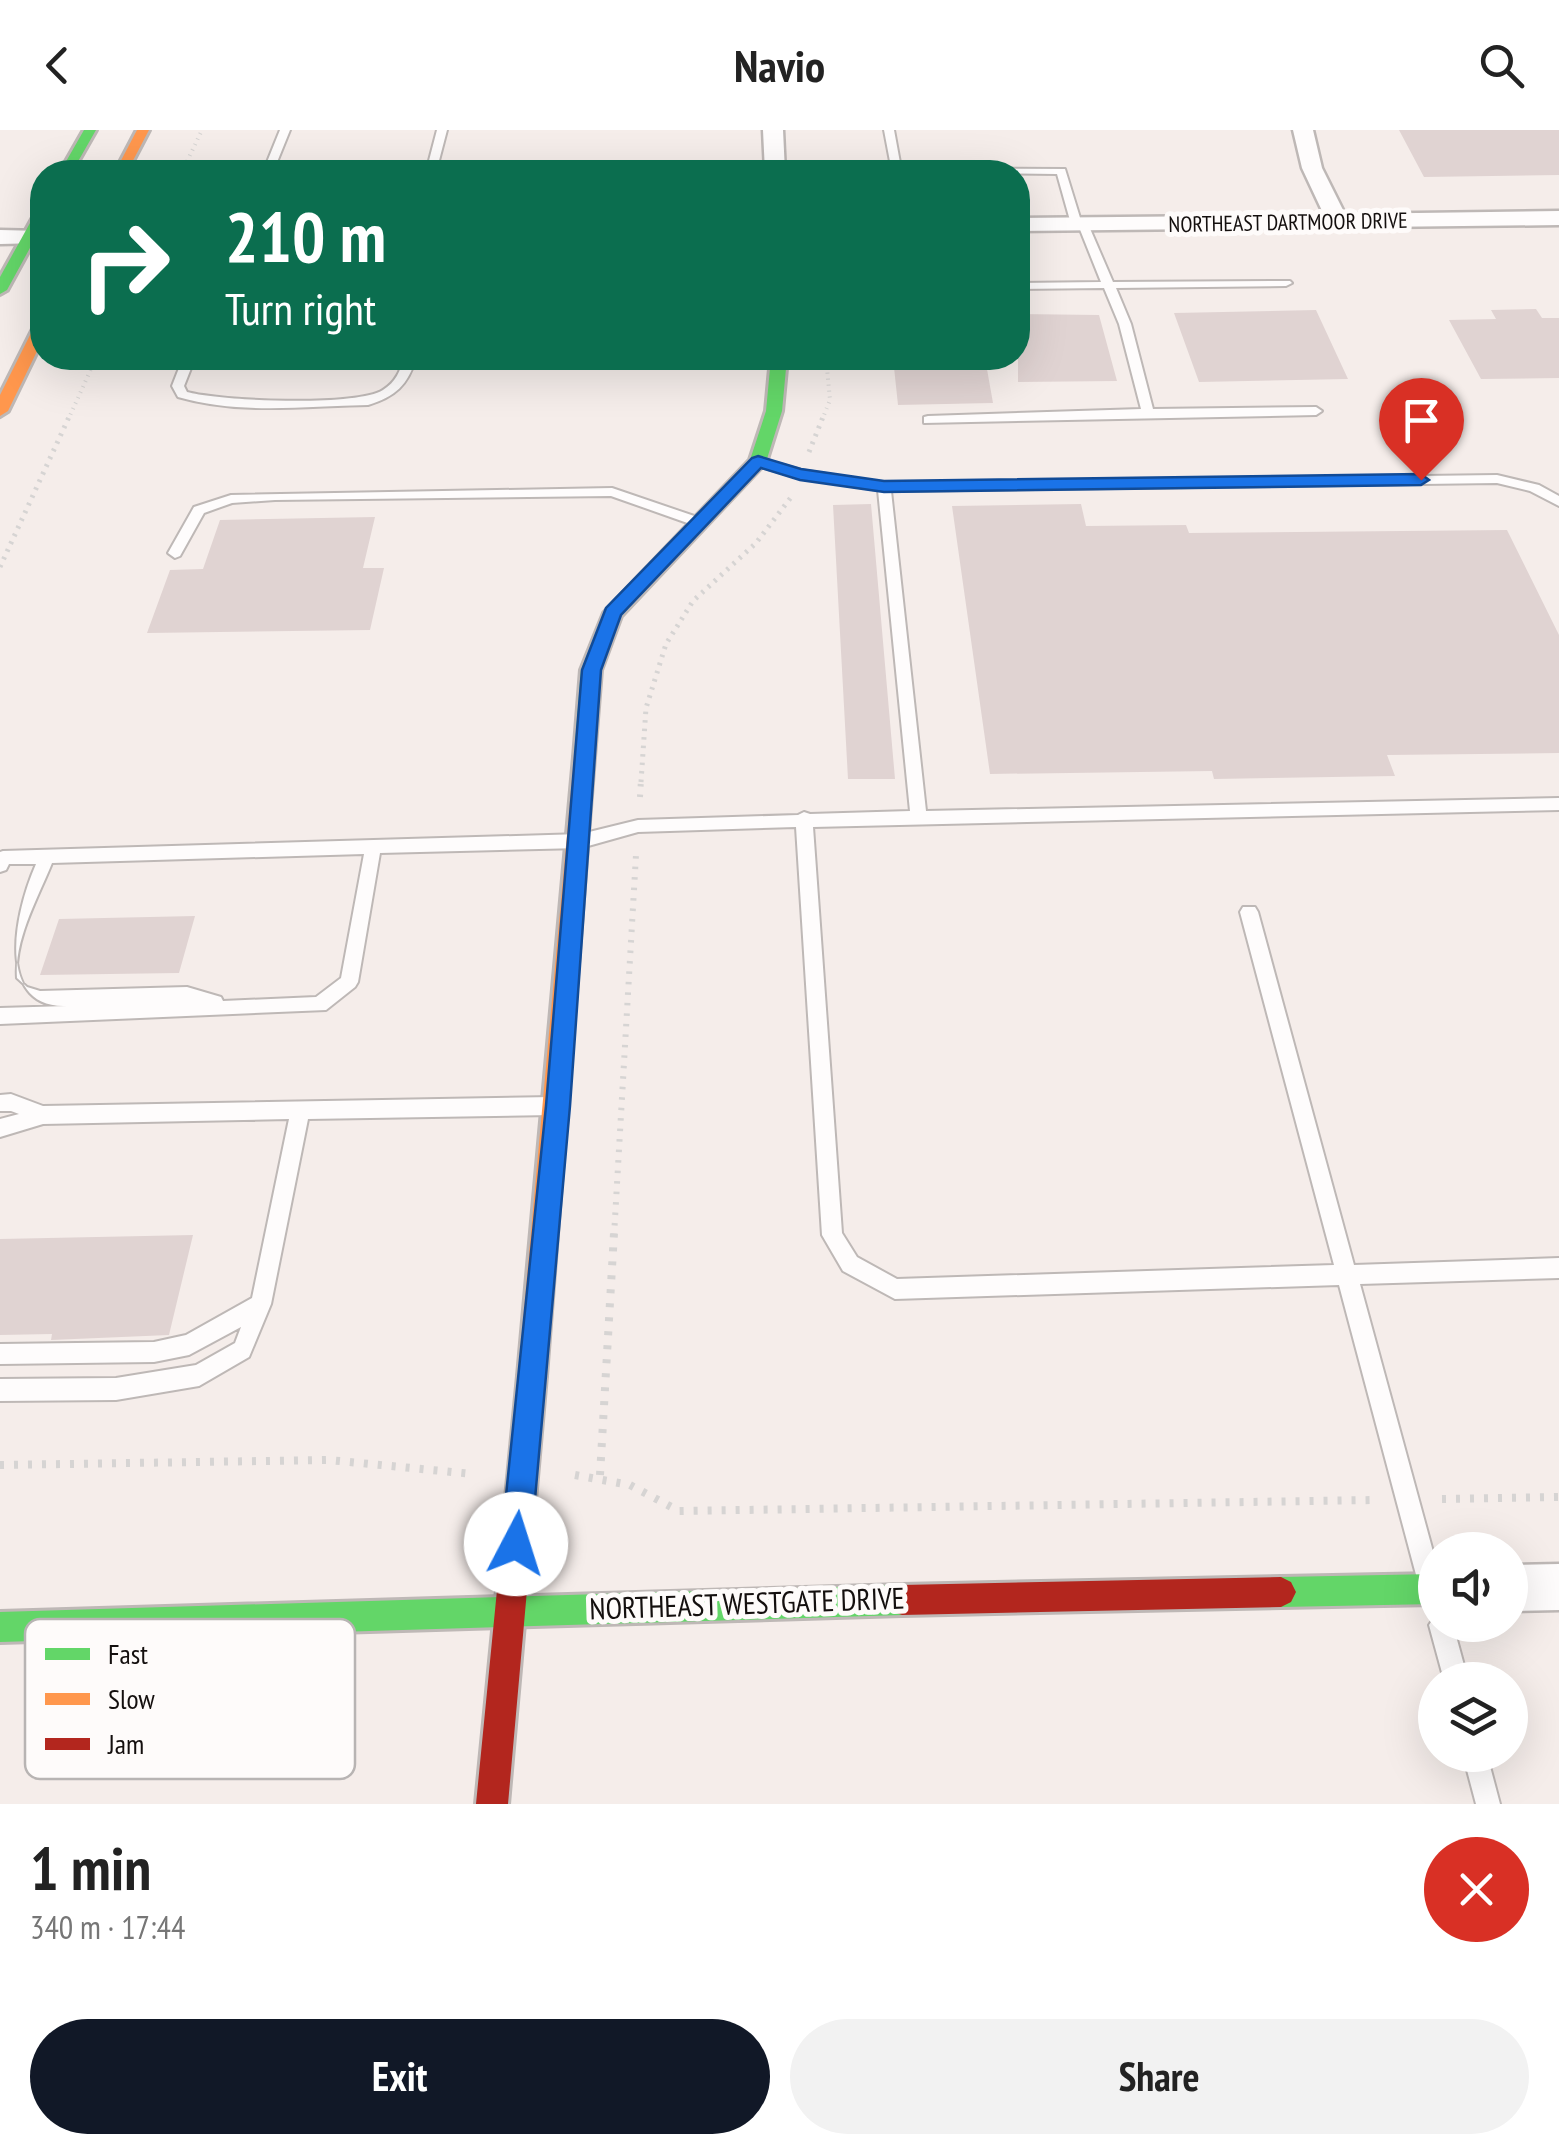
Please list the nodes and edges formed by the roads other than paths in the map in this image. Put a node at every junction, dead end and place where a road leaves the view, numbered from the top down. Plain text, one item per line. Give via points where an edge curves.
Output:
1 (90, 130) edge
2 (143, 130) edge
3 (285, 130) edge
4 (442, 130) edge
5 (773, 130) edge
6 (890, 130) edge
7 (1303, 130) edge
8 (73, 160) edge
9 (127, 160) edge
10 (273, 160) edge
11 (434, 160) edge
12 (774, 160) edge
13 (894, 160) edge
14 (1030, 170) edge
15 (1559, 218) edge
16 (1338, 221) junction
17 (1080, 224) junction
18 (1030, 225) edge
19 (0, 237) edge
20 (30, 237) edge
21 (30, 246) edge
22 (1286, 283) dead end
23 (1109, 285) junction
24 (1030, 286) edge
25 (0, 290) edge
26 (30, 350) edge
27 (184, 370) edge
28 (405, 370) edge
29 (778, 370) edge
30 (0, 411) edge
31 (1316, 411) dead end
32 (1148, 413) junction
33 (928, 420) dead end
34 (758, 462) junction
35 (884, 487) junction
36 (1559, 502) edge
37 (701, 523) junction
38 (175, 552) dead end
39 (1559, 804) edge
40 (919, 817) junction
41 (804, 818) junction
42 (581, 842) junction
43 (373, 848) junction
44 (47, 856) junction
45 (2, 861) edge
46 (1249, 912) dead end
47 (239, 1008) junction
48 (0, 1016) edge
49 (6, 1102) edge
50 (558, 1106) junction
51 (300, 1111) junction
52 (43, 1114) junction
53 (0, 1128) edge
54 (1559, 1268) edge
55 (1347, 1275) junction
56 (261, 1304) junction
57 (0, 1354) edge
58 (0, 1390) edge
59 (1418, 1536) edge
60 (1559, 1587) edge
61 (1528, 1588) edge
62 (1418, 1593) edge
63 (510, 1613) junction
64 (291, 1619) edge
65 (25, 1626) edge
66 (0, 1627) edge
67 (1480, 1772) edge
68 (492, 1804) edge
69 (1488, 1804) edge

1 - 8 main road
2 - 9 main road
3 - 10 lane
4 - 11 lane
5 - 12 street
6 - 13 lane
7 - 16 street via 1312,168
14 - 17 lane via 1061,170
15 - 16 street, NORTHEAST DARTMOOR DRIVE
16 - 17 street, NORTHEAST DARTMOOR DRIVE
17 - 18 street, NORTHEAST DARTMOOR DRIVE
17 - 23 lane
19 - 20 street
21 - 25 main road
22 - 23 lane
23 - 24 lane
23 - 32 lane
26 - 30 main road
27 - 28 lane via 182,394 223,402 368,401 388,396
29 - 34 main road
31 - 32 lane
32 - 33 lane
34 - 35 lane
34 - 37 main road
35 - 36 lane via 1498,478
35 - 40 lane
37 - 38 lane via 612,492 275,496 231,499 199,510
37 - 42 main road via 613,612 591,670
39 - 40 lane
40 - 41 lane
41 - 42 lane via 638,826
41 - 55 lane via 832,1235 850,1264 895,1289
42 - 43 lane
42 - 50 main road
43 - 44 lane
43 - 47 lane via 349,982 320,1005
44 - 45 lane
44 - 47 lane via 9,958 8,977 17,992 40,999 187,995
46 - 55 lane
47 - 48 lane
49 - 52 lane
50 - 51 lane
50 - 63 main road
51 - 52 lane
51 - 56 lane
52 - 53 lane
54 - 55 lane
55 - 59 lane
56 - 57 lane via 189,1345 154,1352
56 - 58 lane via 242,1350 199,1375 116,1389
60 - 61 street
62 - 63 main road, NORTHEAST WESTGATE DRIVE via 674,1604
63 - 64 main road, NORTHEAST WESTGATE DRIVE
63 - 68 main road
65 - 66 main road, NORTHEAST WESTGATE DRIVE
67 - 69 lane

